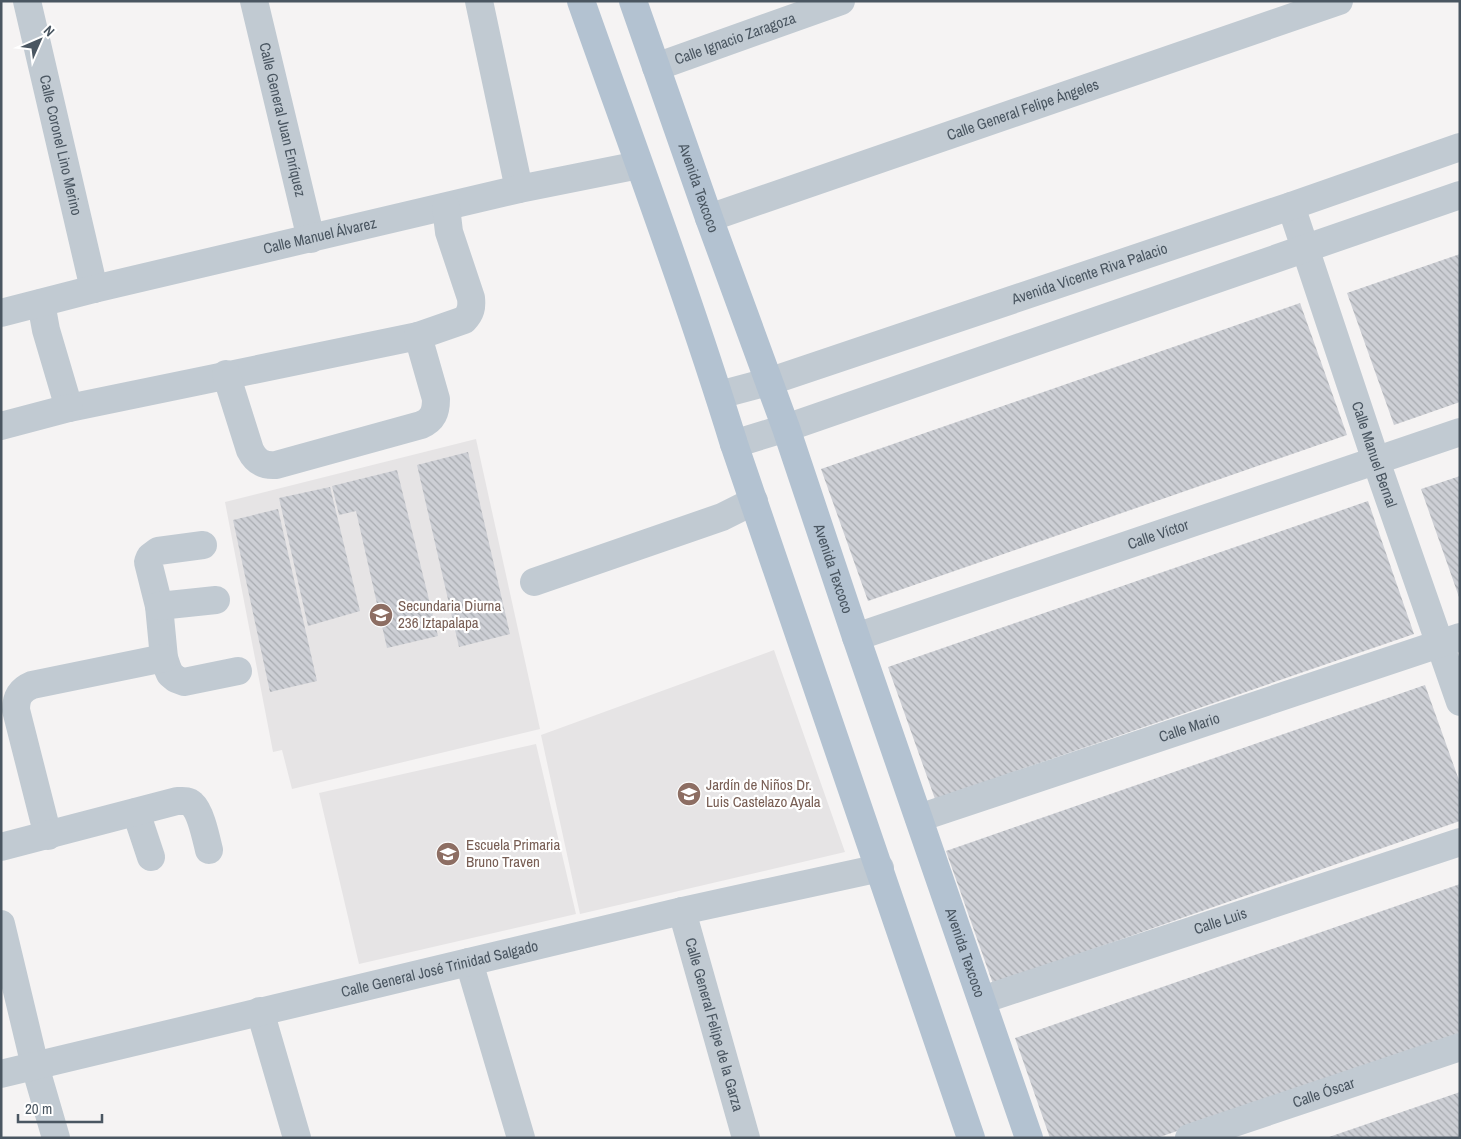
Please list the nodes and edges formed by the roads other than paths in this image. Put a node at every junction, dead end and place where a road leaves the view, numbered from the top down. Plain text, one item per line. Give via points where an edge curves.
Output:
1 (27, 1) edge
2 (254, 1) edge
3 (479, 1) edge
4 (581, 1) edge
5 (633, 1) edge
6 (841, 1) edge
7 (1339, 1) edge
8 (656, 67) junction
9 (1460, 147) edge
10 (640, 165) junction
11 (519, 189) junction
12 (1460, 195) edge
13 (1291, 206) junction
14 (446, 207) junction
15 (709, 218) junction
16 (311, 238) junction
17 (1306, 249) junction
18 (94, 289) junction
19 (41, 303) junction
20 (1, 313) edge
21 (418, 336) junction
22 (226, 374) junction
23 (768, 382) junction
24 (719, 395) junction
25 (69, 408) junction
26 (1, 426) edge
27 (786, 428) junction
28 (1460, 432) edge
29 (734, 444) junction
30 (1376, 461) junction
31 (754, 501) junction
32 (203, 545) dead end
33 (534, 582) dead end
34 (216, 600) dead end
35 (159, 606) junction
36 (856, 637) junction
37 (1450, 640) edge
38 (164, 658) junction
39 (238, 671) dead end
40 (1460, 702) edge
41 (136, 812) junction
42 (919, 818) junction
43 (48, 836) junction
44 (1460, 842) edge
45 (1, 847) edge
46 (209, 850) dead end
47 (151, 858) dead end
48 (880, 868) junction
49 (682, 911) junction
50 (1, 924) edge
51 (469, 962) junction
52 (982, 1000) junction
53 (260, 1011) junction
54 (1460, 1048) edge
55 (35, 1066) junction
56 (1, 1074) edge
57 (56, 1138) edge
58 (297, 1138) edge
59 (521, 1138) edge
60 (746, 1138) edge
61 (971, 1138) edge
62 (1029, 1138) edge
63 (1189, 1138) edge

1 - 18 street, Calle Coronel Lino Merino
2 - 16 street, Calle General Juan Enríquez
3 - 11 street
4 - 10 main road
5 - 8 main road, Avenida Texcoco
6 - 8 street, Calle Ignacio Zaragoza
7 - 15 street, Calle General Felipe Ángeles
8 - 15 main road, Avenida Texcoco
9 - 13 street, Avenida Vicente Riva Palacio
10 - 11 street, Calle Manuel Álvarez
10 - 24 main road
11 - 14 street, Calle Manuel Álvarez
12 - 17 street
13 - 17 street, Calle Manuel Bernal
13 - 23 street, Avenida Vicente Riva Palacio
14 - 16 street, Calle Manuel Álvarez
14 - 21 street via 449,232 472,306 464,320
15 - 23 main road, Avenida Texcoco
16 - 18 street, Calle Manuel Álvarez
17 - 27 street
17 - 30 street, Calle Manuel Bernal
18 - 19 street, Calle Manuel Álvarez
19 - 20 street, Calle Manuel Álvarez
19 - 25 street
21 - 22 street
21 - 22 street via 436,400 434,415 428,422 276,464 260,463 254,458
22 - 25 street
23 - 24 street, Avenida Vicente Riva Palacio
23 - 27 main road, Avenida Texcoco
24 - 29 main road
25 - 26 street
27 - 29 street
27 - 36 main road, Avenida Texcoco
28 - 30 street, Calle Víctor
29 - 31 main road
30 - 36 street, Calle Víctor
30 - 37 street, Calle Manuel Bernal
31 - 33 street via 722,517
31 - 48 main road
32 - 35 street via 158,551 150,557 148,569
34 - 35 street
35 - 38 street
36 - 42 main road, Avenida Texcoco
37 - 40 street, Calle Manuel Bernal
37 - 42 street, Calle Mario
38 - 39 street via 170,674 184,682
38 - 43 street via 32,685 18,694 16,710
41 - 43 street
41 - 46 street via 186,801 198,812
41 - 47 street
42 - 52 main road, Avenida Texcoco
43 - 45 street
44 - 52 street, Calle Luis
48 - 49 street, Calle General José Trinidad Salgado
48 - 61 main road
49 - 51 street, Calle General José Trinidad Salgado
49 - 60 street, Calle General Felipe de la Garza
50 - 55 street
51 - 53 street, Calle General José Trinidad Salgado
51 - 59 street
52 - 62 main road, Avenida Texcoco
53 - 55 street, Calle General José Trinidad Salgado
53 - 58 street
54 - 63 street, Calle Óscar
55 - 56 street, Calle General José Trinidad Salgado
55 - 57 street

